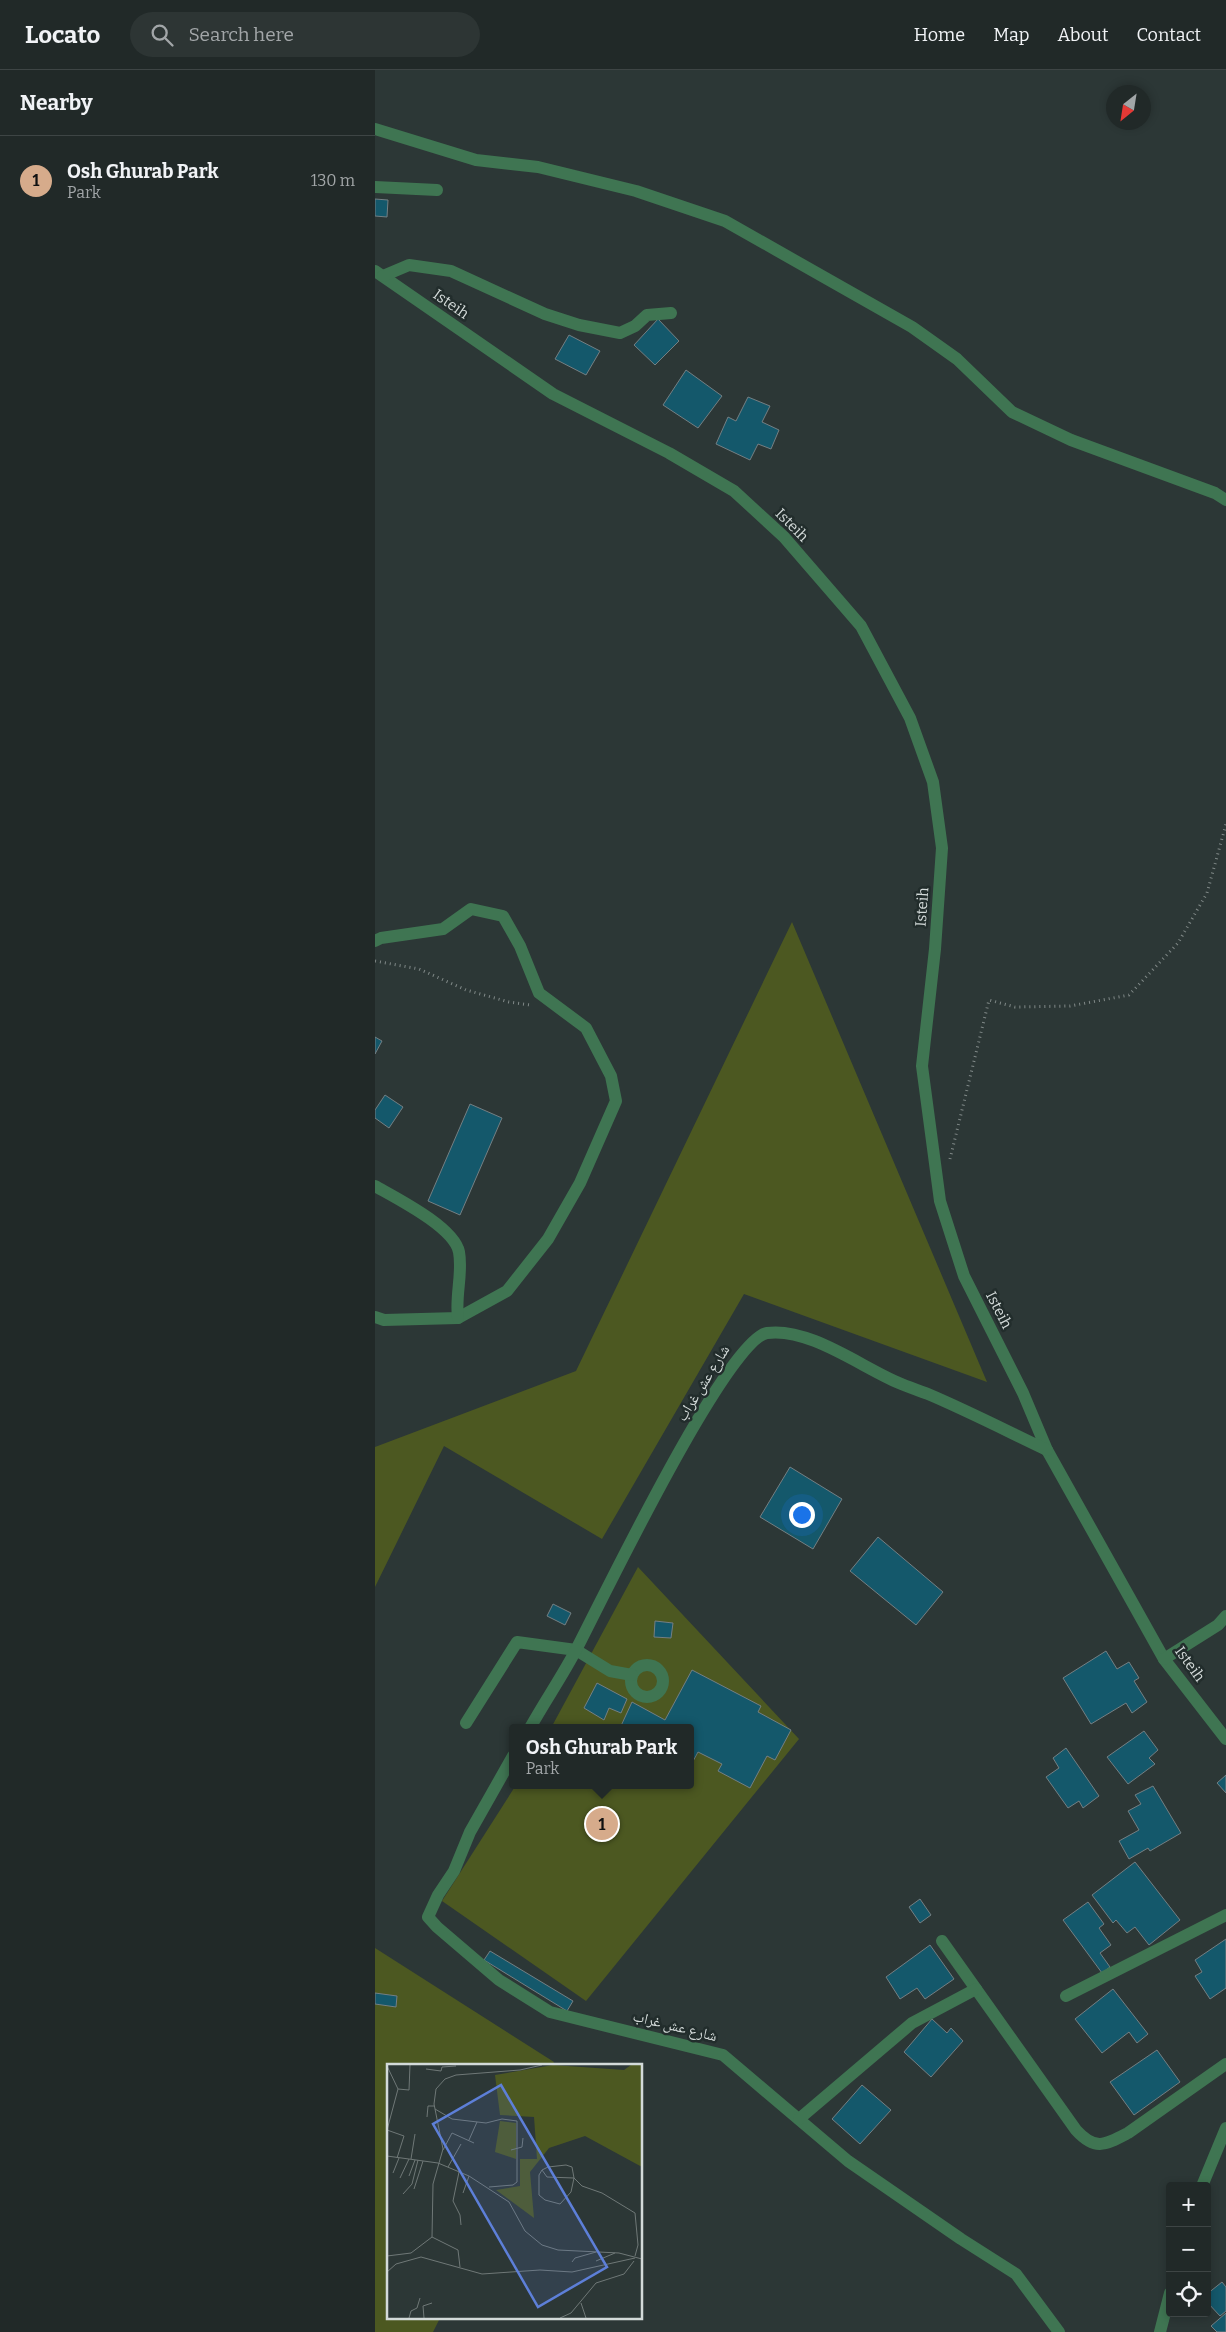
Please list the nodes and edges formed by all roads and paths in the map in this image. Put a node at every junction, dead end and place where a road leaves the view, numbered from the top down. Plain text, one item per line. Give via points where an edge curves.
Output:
1 (375, 129) edge
2 (375, 188) edge
3 (437, 190) dead end
4 (379, 274) edge
5 (671, 313) dead end
6 (1226, 500) edge
7 (1226, 824) edge
8 (375, 941) edge
9 (375, 961) edge
10 (534, 1006) dead end
11 (949, 1162) dead end
12 (375, 1186) edge
13 (375, 1317) edge
14 (458, 1318) junction
15 (1047, 1450) junction
16 (1226, 1616) edge
17 (576, 1650) junction
18 (1164, 1659) junction
19 (632, 1675) dead end
20 (466, 1723) dead end
21 (532, 1724) edge
22 (1226, 1739) edge
23 (509, 1763) edge
24 (1226, 1915) edge
25 (942, 1940) dead end
26 (977, 1989) junction
27 (1066, 1996) dead end
28 (1226, 2064) edge
29 (799, 2119) junction
30 (1226, 2128) edge
31 (1204, 2182) edge
32 (1166, 2310) edge
33 (1059, 2332) edge
34 (1161, 2332) edge

1 - 6 street via 475,160 538,167 636,191 725,221 912,327 957,359 1012,412 1071,440 1215,493
2 - 3 street
4 - 5 street via 409,265 451,271 545,314 620,333 647,315
4 - 15 street, Isteih via 553,394 669,453 733,491 784,536 861,626 910,718 933,782 941,838 922,1066 940,1201 963,1276 1023,1393
7 - 11 path via 1207,893 1178,943 1129,995 1061,1006 1015,1007 989,1000
8 - 14 street via 443,929 471,909 503,916 539,993 586,1028 611,1076 616,1101 580,1183 548,1239 507,1290
9 - 10 path via 419,969 466,990
12 - 14 street via 449,1234 459,1250
13 - 14 street via 384,1320
15 - 17 street, شارع عش غراب via 899,1384 806,1338 765,1333 746,1346 721,1382 651,1501
15 - 18 street, Isteih
16 - 18 street
17 - 19 street via 610,1671
17 - 20 street via 517,1642
17 - 21 street, شارع عش غراب
18 - 22 street, Isteih
23 - 29 street, شارع عش غراب via 428,1917 499,1980 549,2012 723,2055
24 - 27 street
25 - 26 street
26 - 28 street via 1076,2130 1093,2144 1112,2141 1128,2133
26 - 29 street via 912,2023
29 - 33 street, شارع عش غراب via 848,2161 1016,2274
30 - 31 street
32 - 34 street

